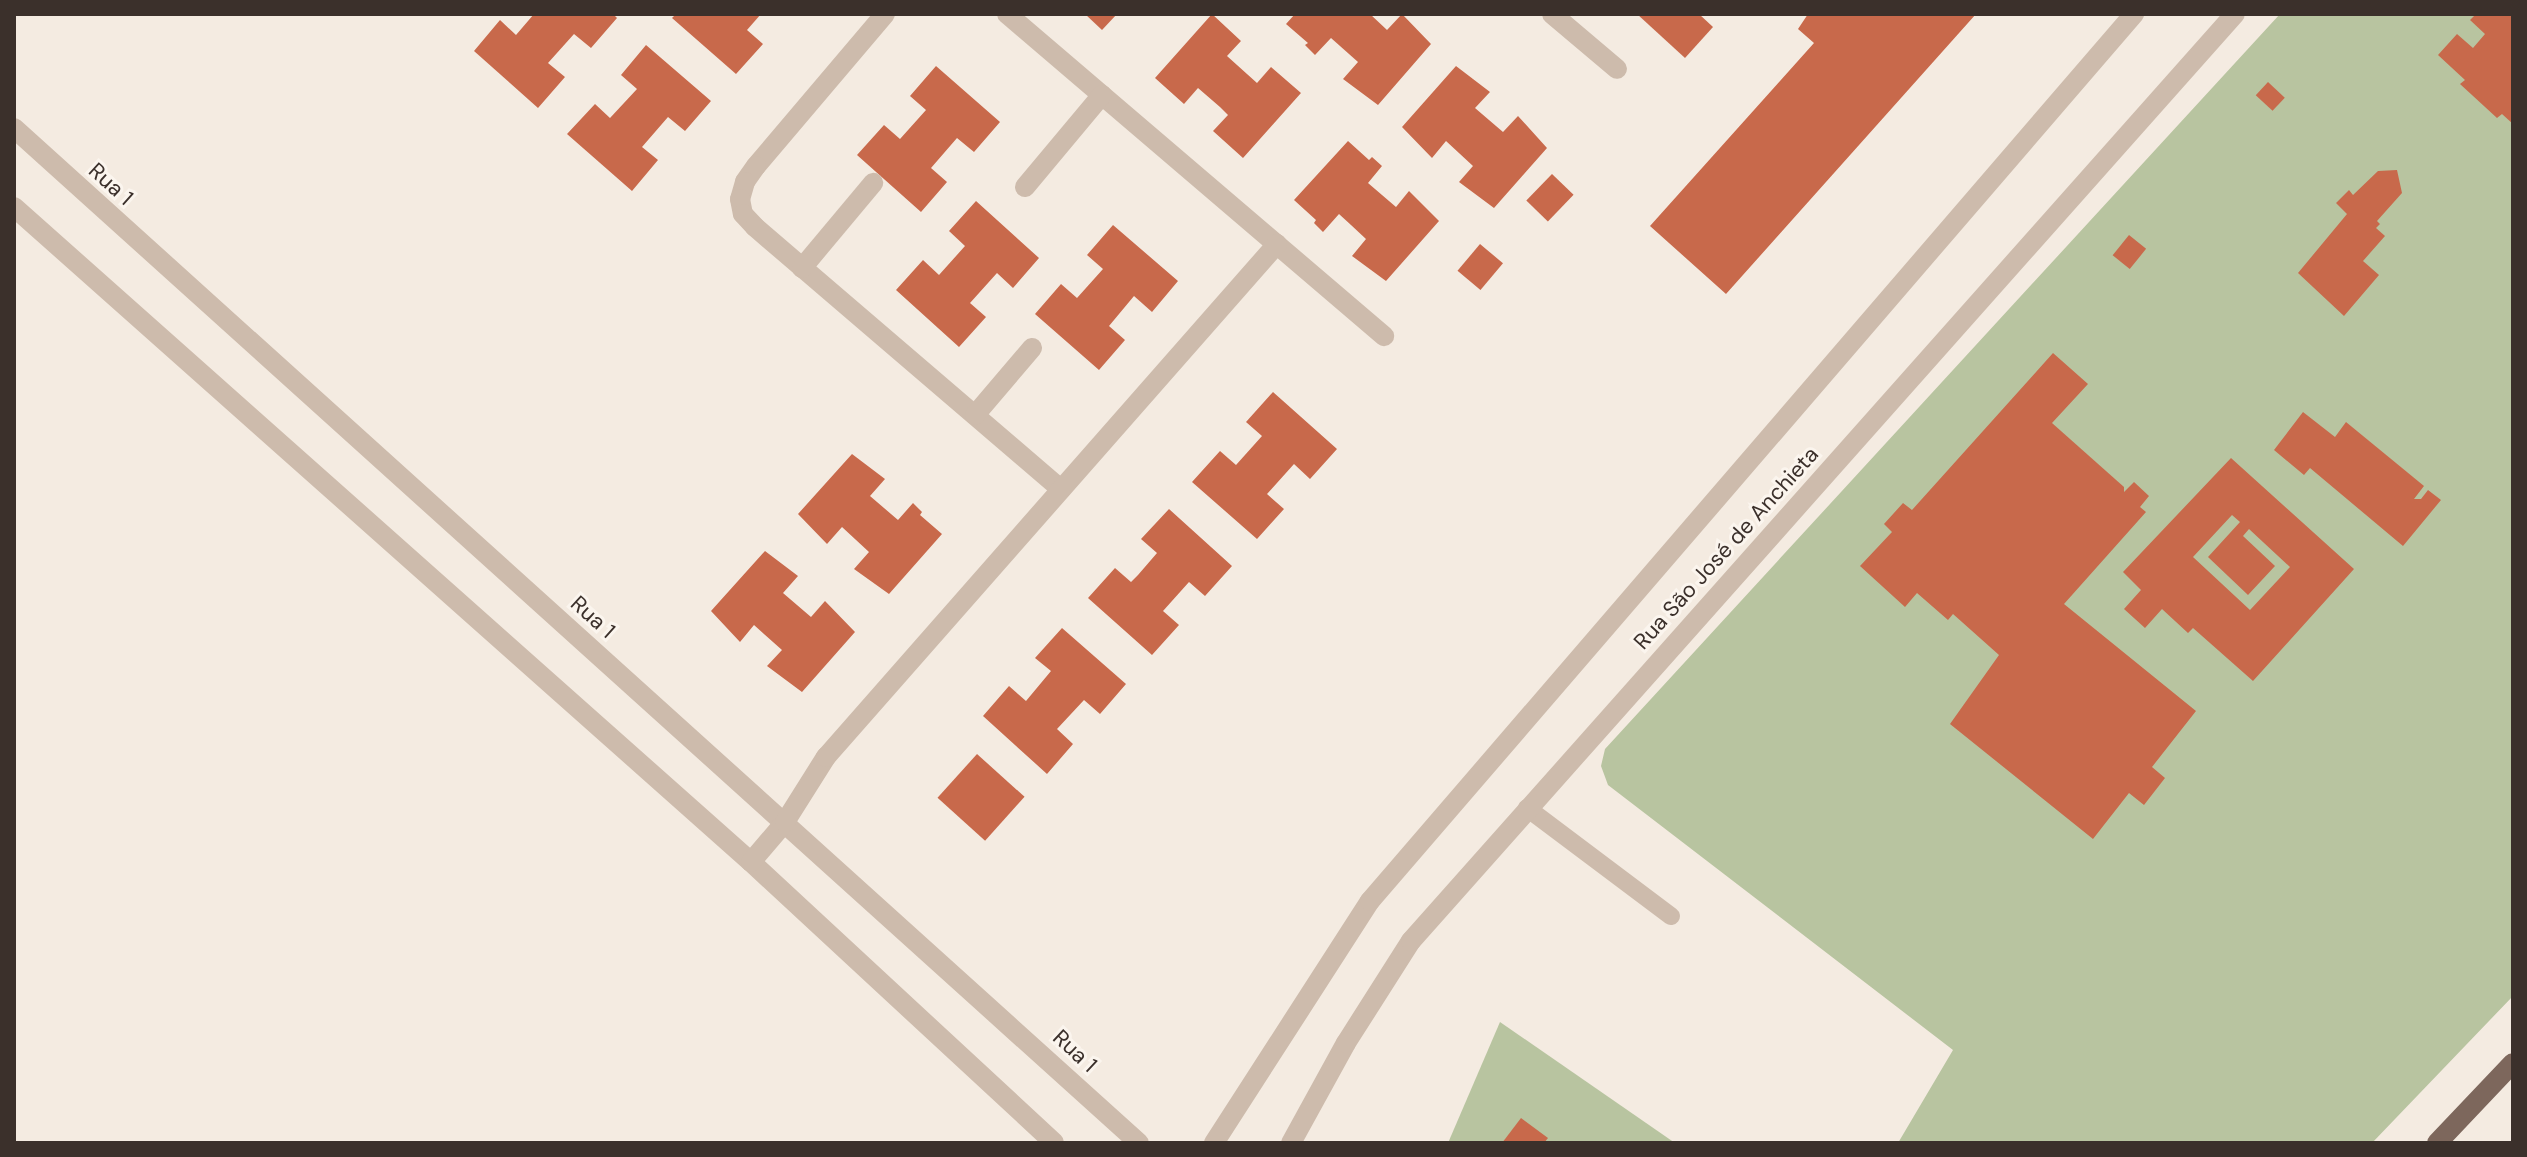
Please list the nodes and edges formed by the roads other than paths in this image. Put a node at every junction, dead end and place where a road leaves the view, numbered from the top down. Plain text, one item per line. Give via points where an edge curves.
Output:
1 (885, 14) edge
2 (1007, 14) edge
3 (1552, 14) edge
4 (2134, 14) edge
5 (2235, 14) edge
6 (1617, 69) dead end
7 (1102, 95) junction
8 (14, 128) edge
9 (873, 183) dead end
10 (1025, 187) dead end
11 (14, 207) edge
12 (1277, 244) junction
13 (802, 268) junction
14 (1384, 336) dead end
15 (1032, 348) dead end
16 (975, 415) junction
17 (1061, 489) junction
18 (1527, 808) junction
19 (785, 822) junction
20 (751, 862) junction
21 (1671, 916) dead end
22 (2513, 1063) edge
23 (1054, 1143) edge
24 (1139, 1143) edge
25 (1214, 1143) edge
26 (1291, 1143) edge
27 (2437, 1143) edge

1 - 13 street via 745,182 743,214
2 - 7 street
3 - 6 street
4 - 25 street, Rua São José de Anchieta via 1370,901
5 - 18 street, Rua São José de Anchieta
7 - 10 street
7 - 12 street
8 - 19 street, Rua 1
9 - 13 street
11 - 20 street
12 - 14 street
12 - 17 street
13 - 16 street
15 - 16 street
16 - 17 street
17 - 19 street via 826,757
18 - 21 lane
18 - 26 street, Rua São José de Anchieta via 1411,941
19 - 20 street
19 - 24 street, Rua 1
20 - 23 street
22 - 27 main road

